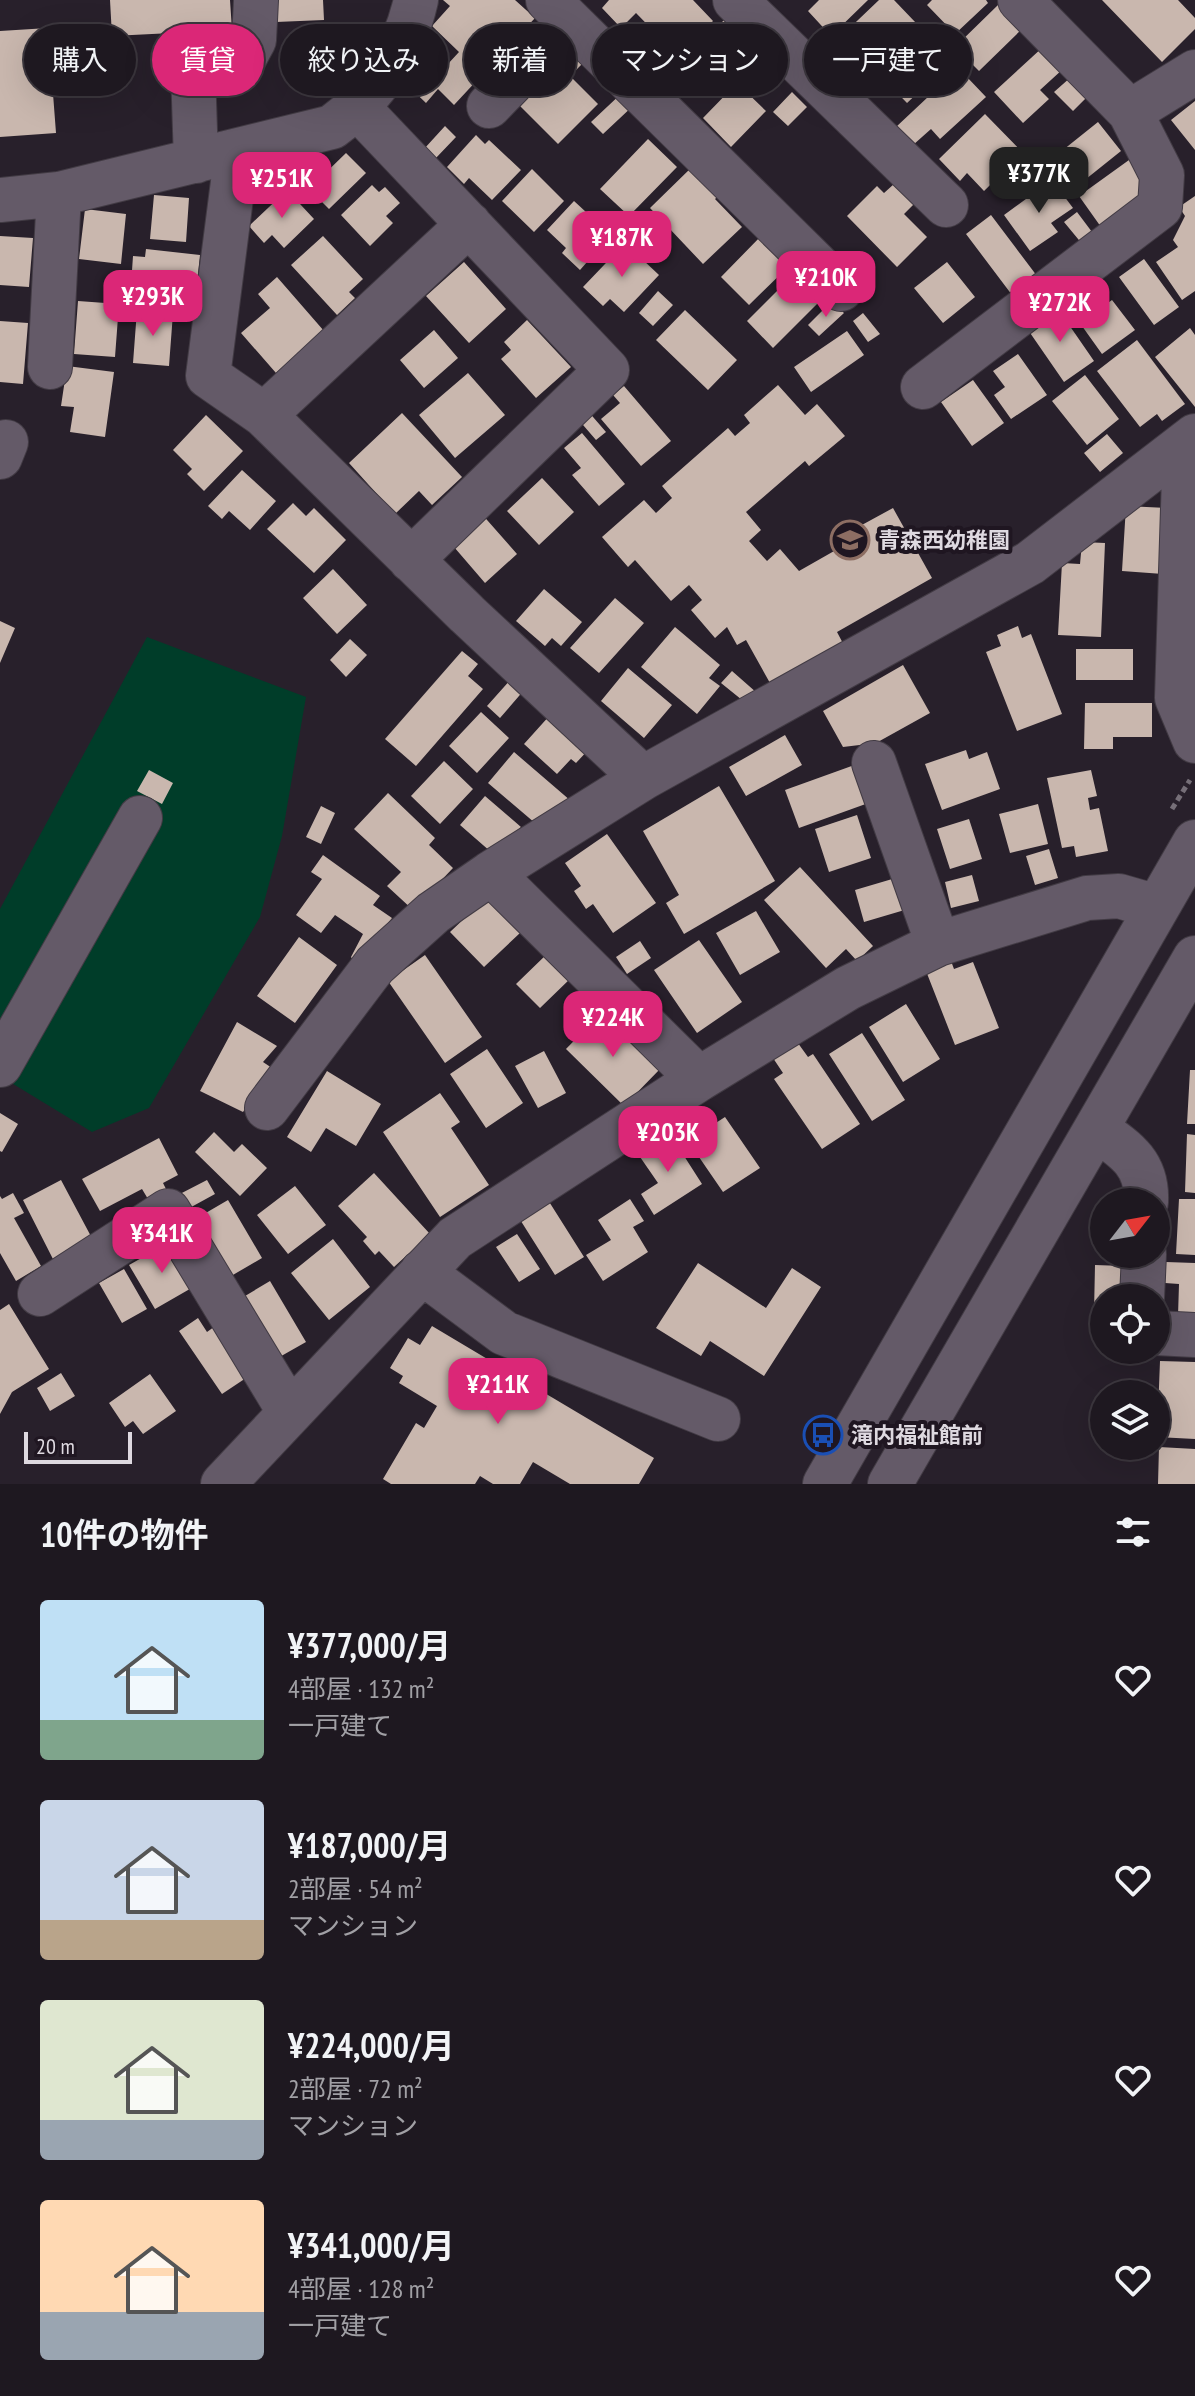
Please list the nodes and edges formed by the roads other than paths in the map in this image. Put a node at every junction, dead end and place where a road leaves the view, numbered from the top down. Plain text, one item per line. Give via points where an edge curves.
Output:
1 (256, 0) edge
2 (416, 0) edge
3 (735, 0) edge
4 (1020, 0) edge
5 (559, 11) edge
6 (1195, 72) edge
7 (489, 106) dead end
8 (358, 108) junction
9 (1130, 112) junction
10 (237, 151) junction
11 (196, 161) junction
12 (59, 194) junction
13 (0, 200) edge
14 (946, 205) dead end
15 (469, 224) junction
16 (841, 289) dead end
17 (50, 367) dead end
18 (923, 387) dead end
19 (264, 415) junction
20 (1190, 441) edge
21 (411, 560) junction
22 (1195, 741) edge
23 (874, 763) dead end
24 (643, 778) junction
25 (140, 818) dead end
26 (1195, 842) edge
27 (491, 873) junction
28 (1157, 907) junction
29 (938, 944) junction
30 (1195, 958) edge
31 (0, 1065) edge
32 (699, 1079) junction
33 (267, 1108) dead end
34 (1096, 1129) junction
35 (1145, 1188) edge
36 (422, 1272) junction
37 (40, 1294) dead end
38 (1170, 1334) edge
39 (1195, 1335) edge
40 (289, 1411) junction
41 (718, 1419) dead end
42 (223, 1484) edge
43 (825, 1484) edge
44 (890, 1484) edge

1 - 11 street via 254,40 241,64 193,70
2 - 8 street via 382,81
3 - 14 street
4 - 9 street
5 - 7 street
5 - 16 street
6 - 9 street
8 - 10 street via 332,127
8 - 15 street
9 - 18 street via 1162,175 1160,207
10 - 11 street
10 - 19 street via 208,376
11 - 12 street
12 - 13 street
12 - 17 street
15 - 19 street
15 - 21 street via 607,370
19 - 21 street
20 - 22 street via 1177,698
20 - 24 street via 1030,563
21 - 24 street
23 - 29 street
24 - 27 street
25 - 31 street
26 - 28 street
27 - 32 street
27 - 33 street via 433,913 375,965
28 - 29 street via 1119,896 1087,898
28 - 43 street
29 - 32 street via 848,988
30 - 34 street
32 - 36 street via 455,1238
34 - 35 street via 1134,1157
34 - 44 street
36 - 40 street
36 - 41 street via 504,1333
37 - 40 street via 168,1211
38 - 39 street
40 - 42 street

